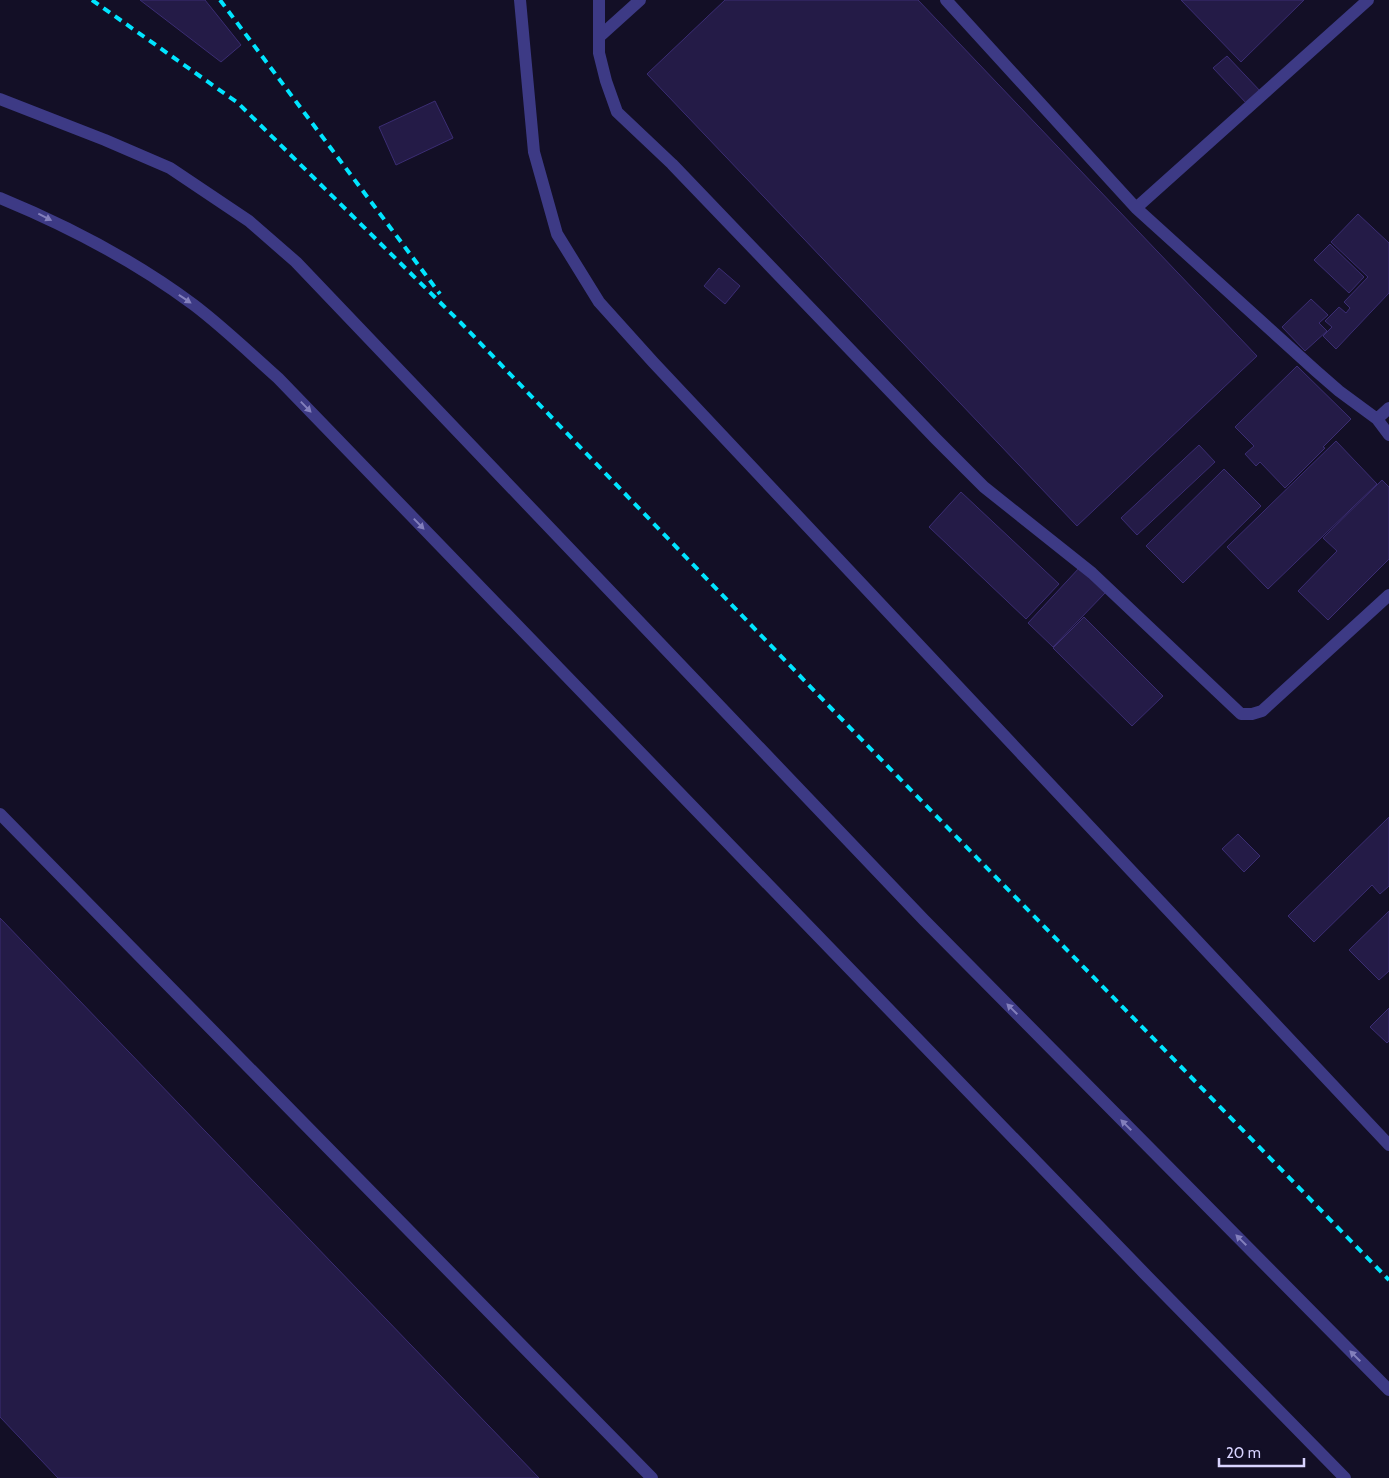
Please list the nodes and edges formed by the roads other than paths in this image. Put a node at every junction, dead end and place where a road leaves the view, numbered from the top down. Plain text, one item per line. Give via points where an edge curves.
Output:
1 (520, 0) edge
2 (599, 0) edge
3 (640, 0) edge
4 (946, 0) edge
5 (1368, 0) edge
6 (599, 37) junction
7 (0, 99) edge
8 (0, 198) edge
9 (1136, 208) junction
10 (1389, 408) edge
11 (1377, 419) junction
12 (1389, 435) edge
13 (1389, 595) edge
14 (0, 814) edge
15 (1389, 1146) edge
16 (1389, 1390) edge
17 (652, 1478) edge
18 (1345, 1478) edge

1 - 15 street via 534,152 557,234 599,302
2 - 6 street
3 - 6 street
4 - 9 street
5 - 9 street
6 - 13 street via 599,53 606,81 618,112 984,487 1105,584 1241,714 1262,711
16 -> 7 street via 924,920 296,262 249,221 170,168
8 -> 18 street via 37,213 124,258 194,306 278,378
9 - 11 street via 1316,371
10 - 11 street
11 - 12 street
14 - 17 street

